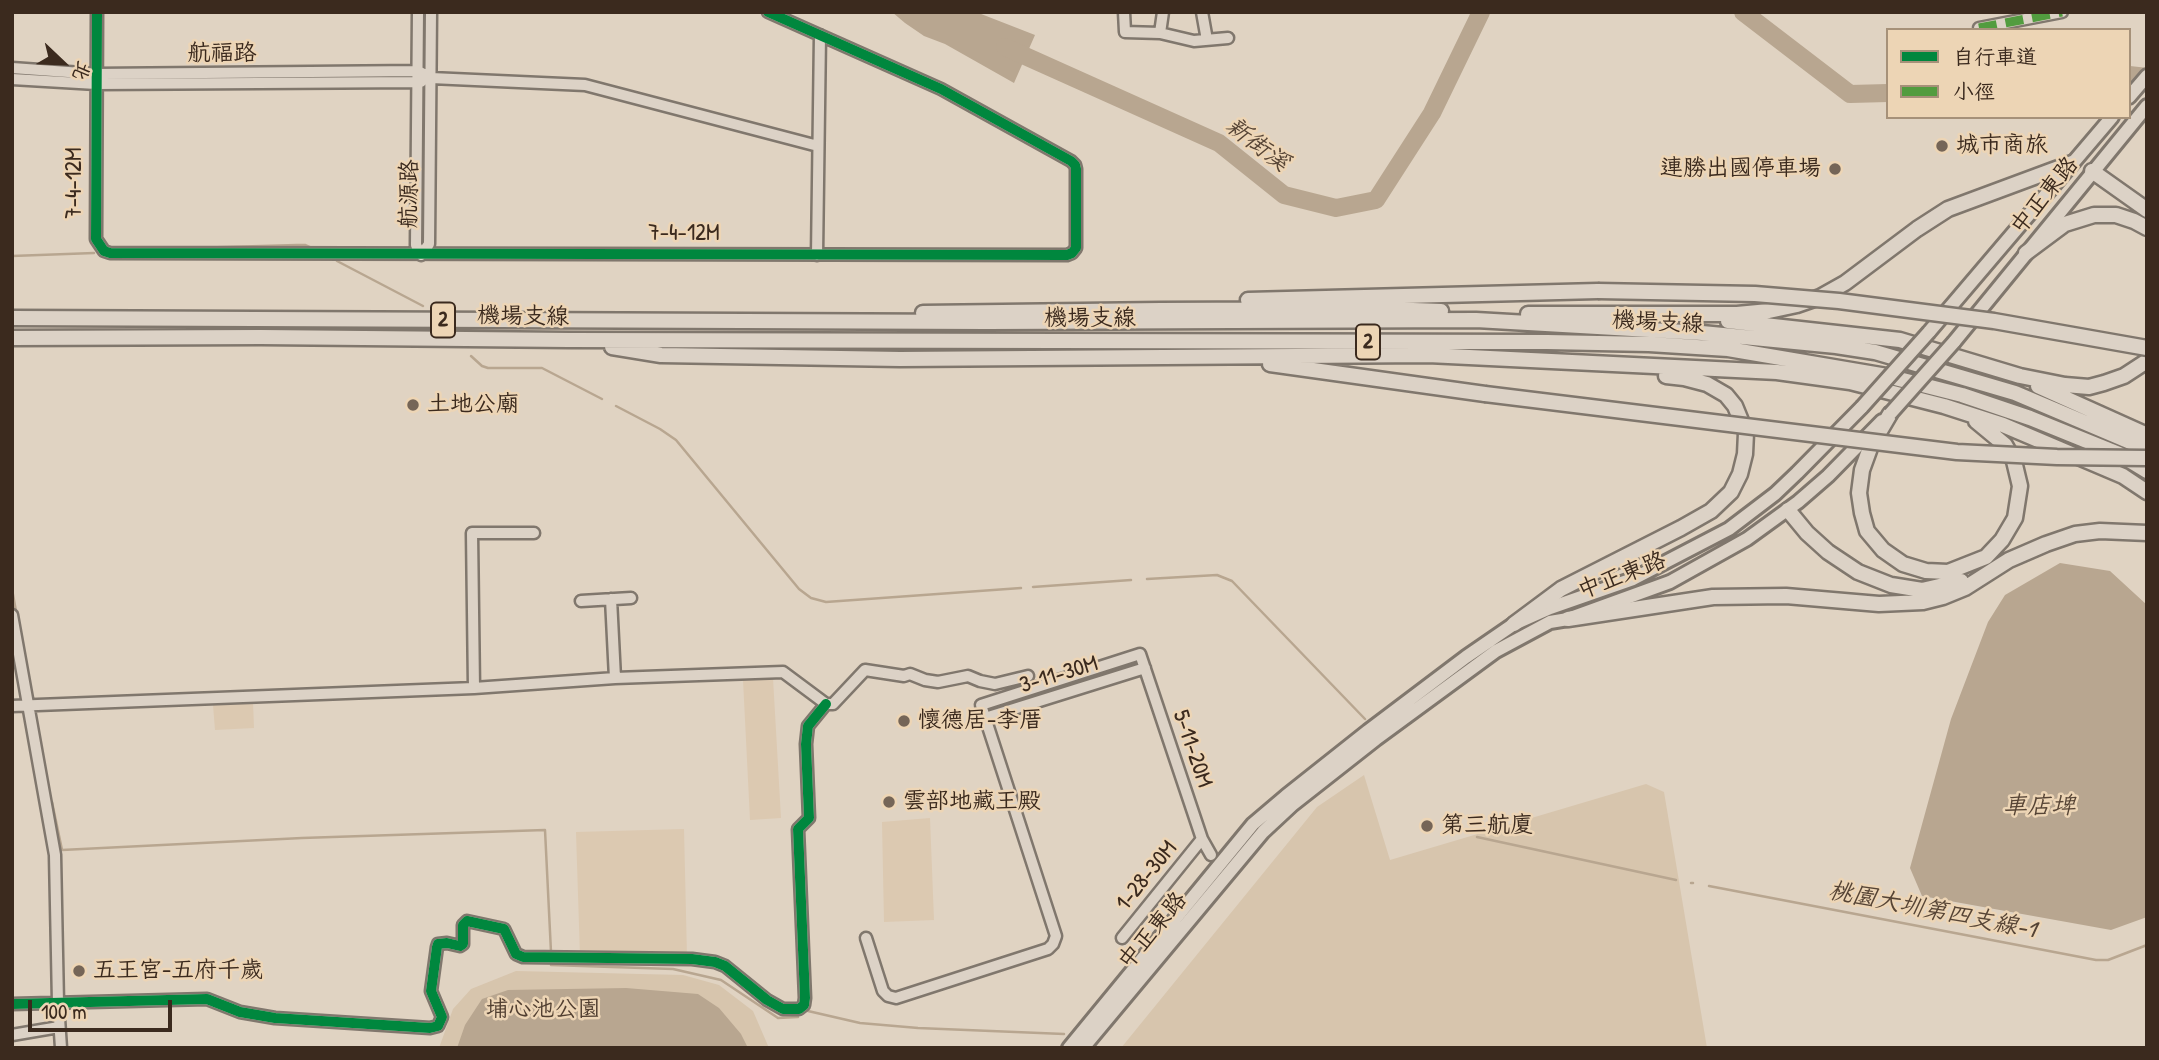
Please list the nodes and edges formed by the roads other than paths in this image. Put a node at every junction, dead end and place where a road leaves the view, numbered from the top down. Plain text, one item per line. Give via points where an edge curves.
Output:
1 (97, 12) edge
2 (418, 12) edge
3 (431, 12) edge
4 (768, 12) edge
5 (1124, 12) edge
6 (1163, 12) edge
7 (1202, 12) edge
8 (2062, 12) edge
9 (1979, 28) dead end
10 (1160, 33) junction
11 (820, 36) junction
12 (1228, 38) dead end
13 (1207, 40) junction
14 (12, 68) edge
15 (418, 71) junction
16 (2147, 76) edge
17 (431, 78) junction
18 (12, 79) edge
19 (96, 79) junction
20 (418, 83) junction
21 (2131, 94) edge
22 (2147, 106) edge
23 (2110, 119) edge
24 (818, 146) junction
25 (2074, 161) junction
26 (2092, 171) junction
27 (2147, 210) edge
28 (2147, 228) edge
29 (2026, 253) junction
30 (421, 255) junction
31 (817, 255) junction
32 (981, 312) junction
33 (1660, 314) junction
34 (12, 318) edge
35 (873, 322) junction
36 (12, 338) edge
37 (569, 340) junction
38 (2147, 348) edge
39 (1241, 357) junction
40 (2147, 361) edge
41 (1533, 362) junction
42 (1994, 368) junction
43 (1960, 411) junction
44 (1890, 414) junction
45 (2147, 435) edge
46 (2147, 449) edge
47 (2147, 458) edge
48 (2147, 471) edge
49 (2147, 492) edge
50 (1775, 494) junction
51 (1788, 510) junction
52 (534, 533) dead end
53 (2147, 533) edge
54 (1997, 568) junction
55 (631, 598) dead end
56 (611, 599) junction
57 (581, 601) dead end
58 (12, 615) edge
59 (1568, 619) junction
60 (1514, 624) junction
61 (1140, 654) joint
62 (1145, 668) junction
63 (1028, 676) dead end
64 (615, 678) junction
65 (474, 688) junction
66 (826, 704) junction
67 (29, 705) junction
68 (12, 706) edge
69 (985, 718) junction
70 (1202, 839) junction
71 (1211, 855) dead end
72 (866, 938) dead end
73 (1122, 938) dead end
74 (58, 1003) junction
75 (12, 1004) edge
76 (60, 1027) junction
77 (12, 1035) edge
78 (61, 1048) edge
79 (1069, 1048) edge
80 (1083, 1048) edge

1 - 19 street, 7-4-12M
2 - 15 street, 航源路
3 - 17 street, 航源路
4 - 11 street, 7-4-12M
5 - 10 street via 1125,32
6 - 10 street
7 - 13 street
8 - 9 street
10 - 13 street
11 - 24 street
11 - 31 street, 7-4-12M via 942,89 1075,164 1076,248 1067,255
12 - 13 street
14 - 19 street, 航福路
15 - 17 street, 航福路
15 - 19 street, 航福路
15 - 20 street, 航源路
16 - 21 main road
17 - 20 street, 航福路
17 - 24 street, 航福路 via 585,85
17 - 30 street, 航源路 via 429,244
18 - 19 street, 航福路
19 - 20 street, 航福路
19 - 30 street, 7-4-12M via 96,240 104,251
20 - 30 street, 航源路 via 416,245
22 - 26 main road, 中正東路
23 - 25 main road, 中正東路
24 - 31 street
25 - 26 main road
25 - 33 highway via 1948,209 1820,297 1769,311
25 - 50 main road, 中正東路, bridge via 1862,407
26 - 27 highway
26 - 29 main road, 中正東路
28 - 29 highway via 2116,215 2094,215 2065,224
29 - 44 main road, 中正東路, bridge
30 - 31 street, 7-4-12M
32 - 33 highway via 1384,309
32 - 35 highway via 925,313
32 - 38 highway, bridge via 1059,305 1598,291 1742,294 1994,321
33 - 42 highway via 1900,340
34 - 35 highway, 機場支線 / 2
35 - 46 highway, 機場支線 / 2 via 1476,320 1836,346 1875,352 2015,393
36 - 37 highway, 機場支線 / 2
37 - 39 highway via 661,355
37 - 48 highway, 機場支線 / 2 via 1547,342 1728,349 1887,376 1962,395 2079,437
39 - 41 highway via 1428,355
39 - 47 highway, bridge via 1485,394 1957,452
40 - 42 highway via 2124,376 2089,387 2065,386
41 - 43 highway via 1777,372 1850,382
41 - 60 highway via 1707,384 1735,406 1745,433 1745,454 1731,492 1711,511 1561,589
42 - 45 highway
43 - 44 highway via 2005,445 2018,475 2019,499 2015,518 2002,540 1986,556 1948,572 1903,564 1867,531 1859,493 1862,470
43 - 49 highway via 2123,476
44 - 51 main road, 中正東路
50 - 51 main road
50 - 60 main road, 中正東路 via 1729,529 1633,579
51 - 54 highway via 1828,552 1858,572 1891,585 1922,590
51 - 59 main road, 中正東路 via 1730,550 1670,582
52 - 65 street via 472,533
53 - 54 highway via 2075,534
54 - 59 highway via 1965,588 1923,602 1713,597
55 - 56 street
56 - 57 street
56 - 64 street
58 - 67 street
59 - 80 main road, 中正東路 via 1550,622 1496,651 1292,805 1263,832
60 - 79 main road, 中正東路 via 1357,739 1253,824
61 - 62 street, 5-11-20M
61 - 69 street, 3-11-30M via 981,705
62 - 69 street, 3-11-30M
62 - 70 street, 5-11-20M
63 - 66 street via 995,684 968,676 938,682 865,670 833,704
64 - 65 street
64 - 66 street via 783,672
65 - 67 street
66 - 74 street via 808,726 809,818 798,829 805,998 799,1009 783,1009 766,1000 715,962 523,957 516,954 503,929 467,920 463,944 438,944 431,991 442,1017 438,1026 430,1028 275,1018 240,1012 207,999
67 - 68 street
67 - 74 street via 55,855
69 - 72 street via 1056,936 1053,944 896,998 883,991
70 - 71 street, 5-11-20M
70 - 73 street, 1-28-30M
74 - 75 street
74 - 76 street
76 - 77 street
76 - 78 street

